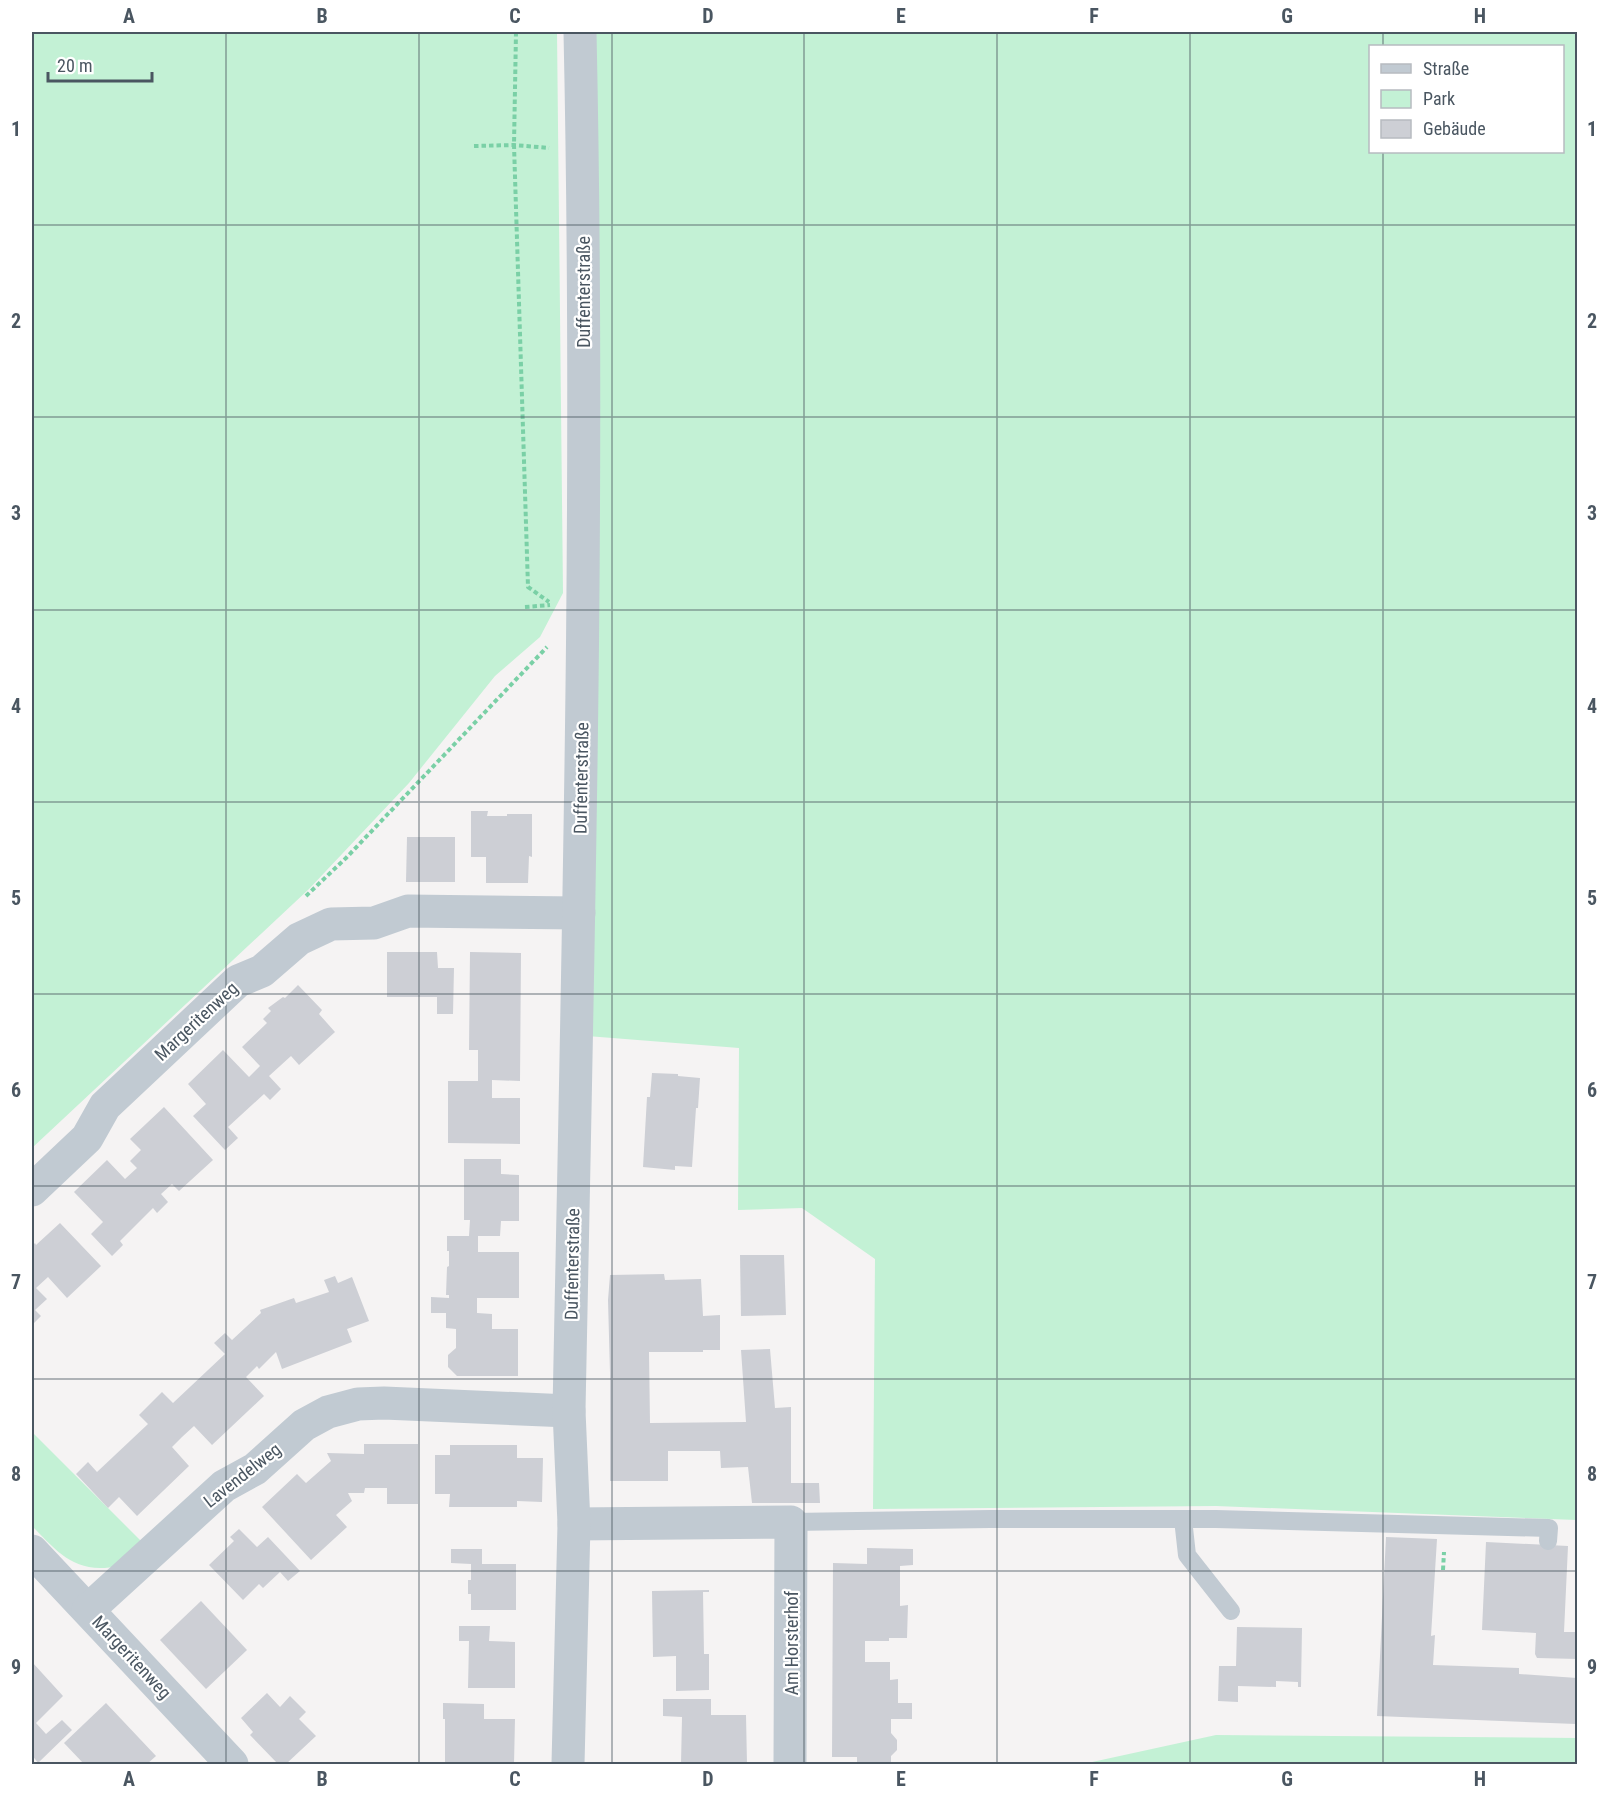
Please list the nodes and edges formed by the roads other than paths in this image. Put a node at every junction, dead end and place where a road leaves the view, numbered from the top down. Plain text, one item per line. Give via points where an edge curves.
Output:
1 (580, 32) edge
2 (579, 913) junction
3 (32, 1190) edge
4 (569, 1411) junction
5 (1183, 1519) junction
6 (791, 1522) junction
7 (574, 1524) junction
8 (1548, 1541) dead end
9 (32, 1551) edge
10 (88, 1610) junction
11 (1231, 1611) dead end
12 (232, 1764) edge
13 (568, 1764) edge
14 (790, 1764) edge

1 - 2 street, Duffenterstraße via 585,593
2 - 3 street, Margeritenweg via 408,911 375,923 331,924 299,939 262,971 230,988 105,1106 87,1138
2 - 4 street, Duffenterstraße
4 - 7 street, Duffenterstraße
4 - 10 street, Lavendelweg via 384,1403 358,1404 328,1412 304,1425 255,1469 224,1486
5 - 6 lane
5 - 8 lane via 1549,1528
5 - 11 lane via 1187,1555
6 - 7 street
6 - 14 street, Am Horsterhof
7 - 13 street, Duffenterstraße
9 - 10 street, Margeritenweg
10 - 12 street, Margeritenweg

